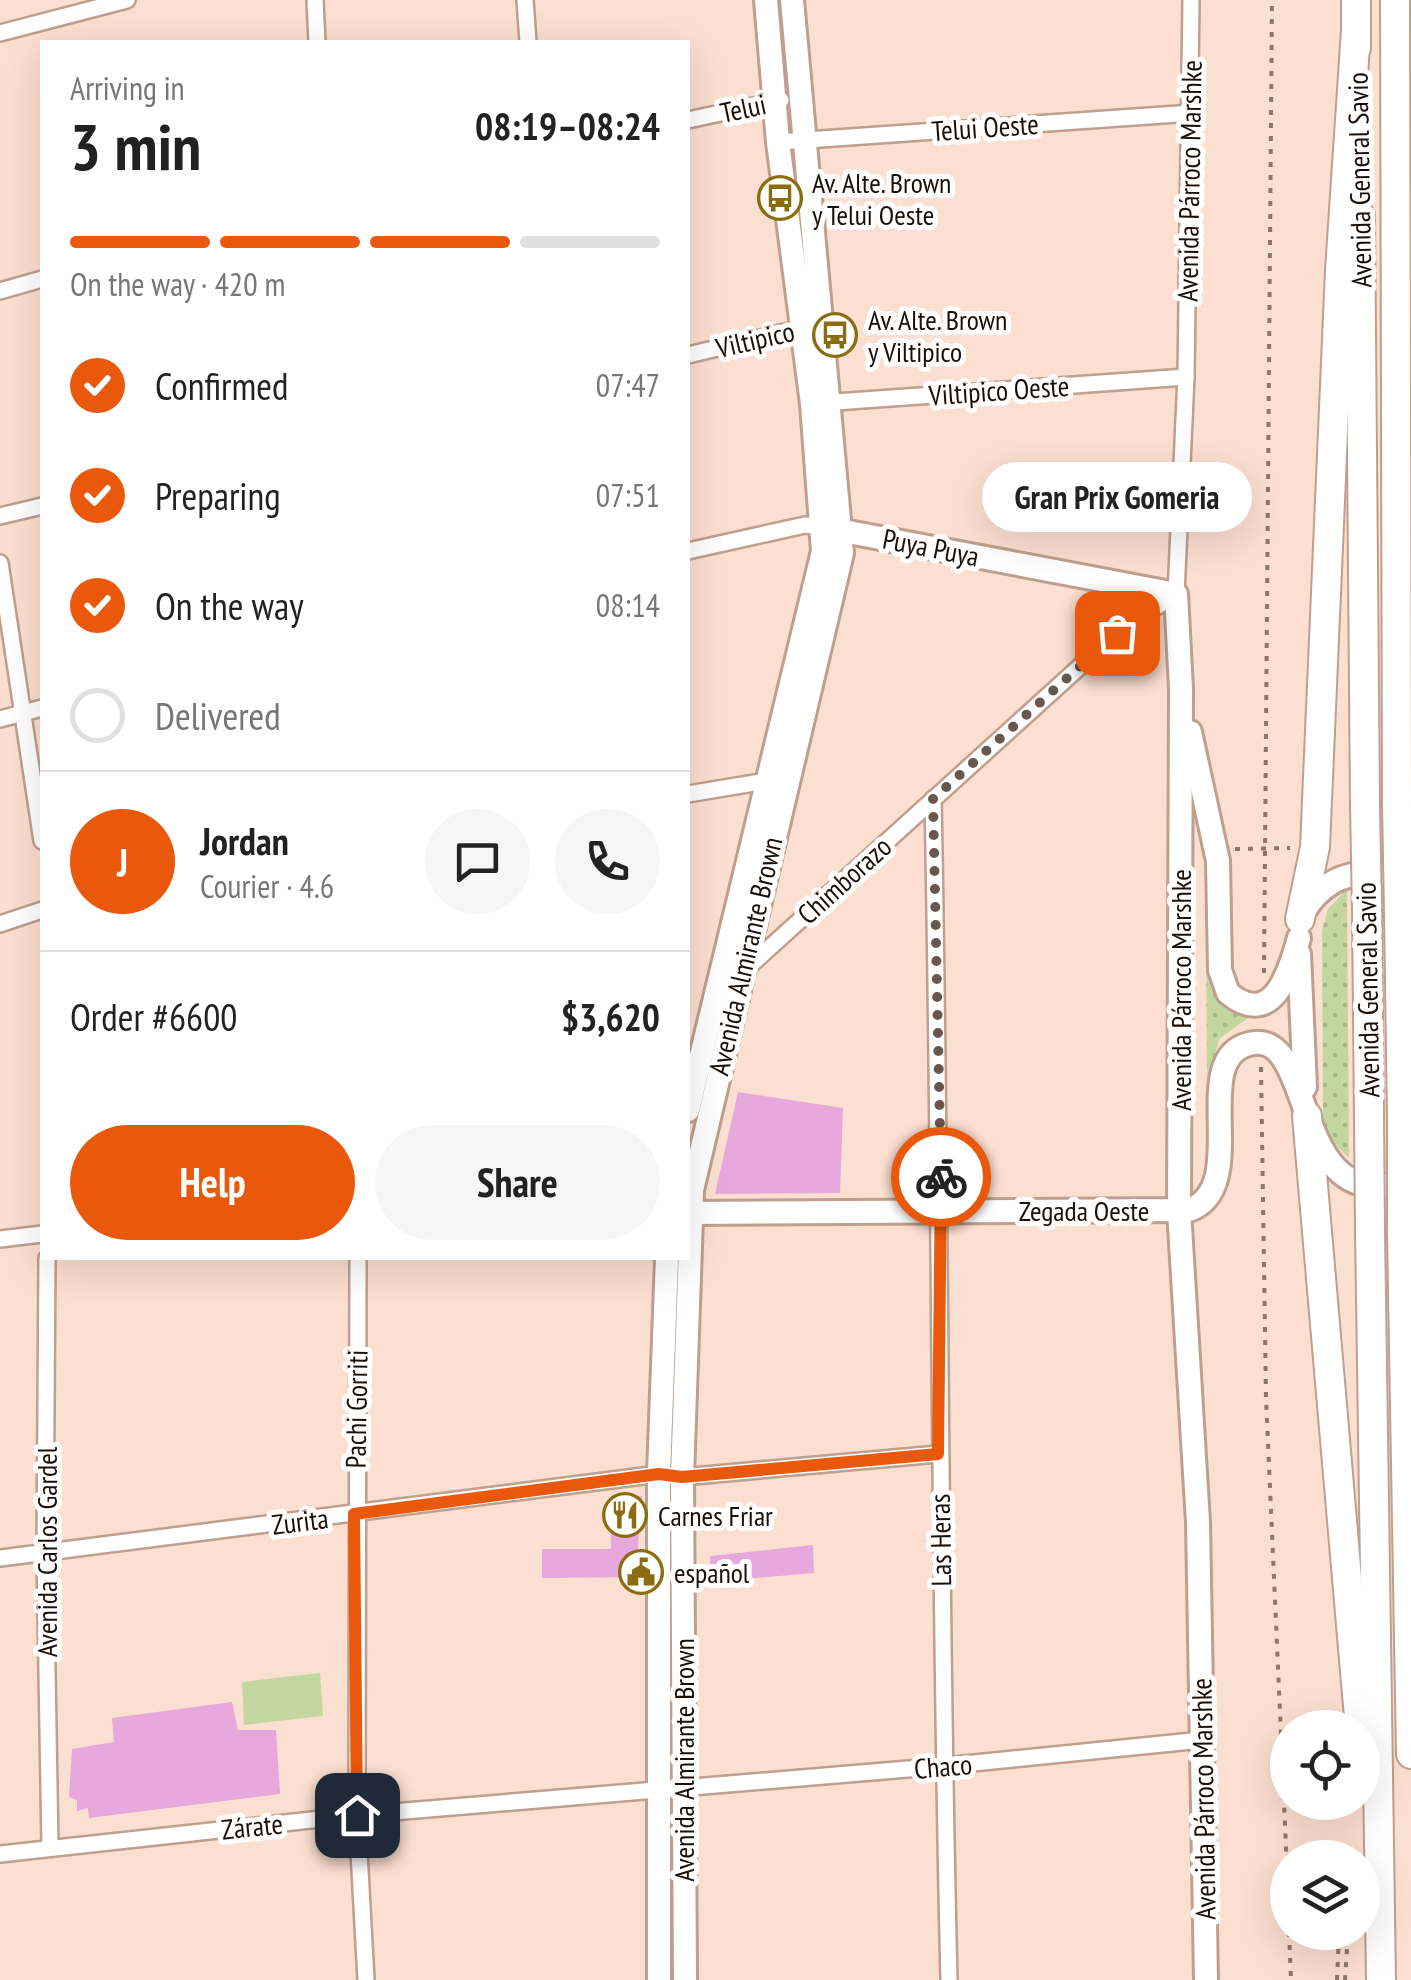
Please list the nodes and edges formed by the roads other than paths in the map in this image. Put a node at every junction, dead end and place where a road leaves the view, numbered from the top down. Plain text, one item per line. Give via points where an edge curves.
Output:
1 (127, 0) edge
2 (315, 0) edge
3 (525, 0) edge
4 (766, 0) edge
5 (792, 0) edge
6 (1191, 0) edge
7 (1356, 0) edge
8 (1395, 0) edge
9 (1356, 30) junction
10 (0, 34) edge
11 (318, 40) edge
12 (528, 40) edge
13 (1396, 46) junction
14 (787, 99) junction
15 (1192, 113) junction
16 (690, 120) edge
17 (803, 139) junction
18 (778, 142) junction
19 (1411, 180) edge
20 (40, 280) edge
21 (0, 290) edge
22 (813, 326) junction
23 (690, 355) edge
24 (1186, 376) junction
25 (821, 403) junction
26 (40, 506) edge
27 (0, 516) edge
28 (832, 528) junction
29 (690, 551) edge
30 (0, 563) edge
31 (1176, 594) junction
32 (1181, 689) junction
33 (40, 708) edge
34 (24, 712) junction
35 (0, 720) edge
36 (777, 779) junction
37 (690, 794) edge
38 (933, 799) junction
39 (40, 827) edge
40 (1411, 880) edge
41 (40, 911) edge
42 (0, 924) edge
43 (1300, 928) junction
44 (742, 974) junction
45 (718, 998) junction
46 (690, 1103) edge
47 (1306, 1116) junction
48 (693, 1159) edge
49 (1411, 1180) edge
50 (690, 1199) edge
51 (1179, 1210) junction
52 (941, 1211) junction
53 (690, 1212) edge
54 (40, 1234) edge
55 (0, 1239) edge
56 (47, 1260) edge
57 (358, 1260) edge
58 (667, 1260) edge
59 (686, 1260) edge
60 (938, 1454) junction
61 (670, 1475) junction
62 (354, 1514) junction
63 (44, 1554) junction
64 (0, 1558) edge
65 (1358, 1710) edge
66 (1202, 1740) junction
67 (1411, 1754) edge
68 (944, 1766) junction
69 (684, 1786) junction
70 (659, 1787) junction
71 (357, 1815) junction
72 (1379, 1840) edge
73 (50, 1846) junction
74 (0, 1854) edge
75 (1380, 1950) edge
76 (366, 1980) edge
77 (658, 1980) edge
78 (685, 1980) edge
79 (949, 1980) edge
80 (1206, 1980) edge
81 (1380, 1980) edge

1 - 10 street
2 - 11 street
3 - 12 street
4 - 14 main road, Avenida Almirante Brown
5 - 14 main road, Avenida Almirante Brown
6 - 15 street, Avenida Párroco Marshke
7 - 9 highway, Avenida General Savio
8 - 13 highway, Avenida General Savio
9 - 43 highway via 1315,847
9 - 72 highway, Avenida General Savio, bridge
13 - 19 highway
13 - 67 highway, Avenida General Savio, bridge
14 - 16 street, Telui
14 - 17 main road, Avenida Almirante Brown
14 - 18 main road, Avenida Almirante Brown
15 - 17 street, Telui Oeste
15 - 24 street, Avenida Párroco Marshke
17 - 18 street, Telui Oeste
17 - 22 main road, Avenida Almirante Brown
18 - 22 main road, Avenida Almirante Brown
20 - 21 street
22 - 23 street, Viltipico
22 - 25 main road, Avenida Almirante Brown
24 - 25 street, Viltipico Oeste
24 - 31 street, Avenida Párroco Marshke
25 - 28 main road, Avenida Almirante Brown
26 - 27 street
28 - 29 street, Puya Puya via 804,525
28 - 31 main road, Puya Puya
28 - 36 main road, Avenida Almirante Brown via 842,553
30 - 34 street
31 - 32 main road, Avenida Párroco Marshke
31 - 38 street, Chimborazo via 1117,633
32 - 43 main road via 1216,847 1222,984 1241,1002 1263,1002 1284,984
32 - 51 main road, Avenida Párroco Marshke
33 - 34 street
34 - 35 street
34 - 39 street
36 - 37 street
36 - 44 main road, Avenida Almirante Brown
36 - 45 main road, Avenida Almirante Brown
38 - 44 street, Chimborazo
38 - 52 street, Las Heras
40 - 43 main road via 1385,873 1343,876 1320,890
41 - 42 street
43 - 47 main road
44 - 45 street, Chimborazo
44 - 48 main road, Avenida Almirante Brown
45 - 46 main road, Avenida Almirante Brown
47 - 49 main road via 1320,1150 1344,1175 1378,1185
47 - 51 main road via 1288,1060 1275,1046 1261,1042 1236,1051 1223,1070 1214,1190 1198,1206
47 - 65 highway
48 - 50 main road, Avenida Almirante Brown
51 - 52 main road, Zegada Oeste
51 - 66 main road, Avenida Párroco Marshke via 1198,1522
52 - 53 main road, Zegada Oeste
52 - 60 street, Las Heras
54 - 55 street
56 - 63 street, Avenida Carlos Gardel
57 - 62 street, Pachi Gorriti
58 - 61 main road, Avenida Almirante Brown
59 - 61 main road, Avenida Almirante Brown
60 - 61 street, Zurita
60 - 68 street, Las Heras
61 - 62 street, Zurita
61 - 69 main road, Avenida Almirante Brown
61 - 70 main road, Avenida Almirante Brown
62 - 63 street, Zurita
62 - 71 street, Pachi Gorriti
63 - 64 street, Zurita
63 - 73 street, Avenida Carlos Gardel
66 - 68 street, Chaco
66 - 80 main road, Avenida Párroco Marshke
68 - 69 street, Chaco
68 - 79 street, Las Heras
69 - 70 street, Zárate
69 - 78 main road, Avenida Almirante Brown
70 - 71 street, Zárate
70 - 77 main road, Avenida Almirante Brown
71 - 73 street, Zárate
71 - 76 street, Pachi Gorriti
73 - 74 street, Zárate
75 - 81 highway, Avenida General Savio

